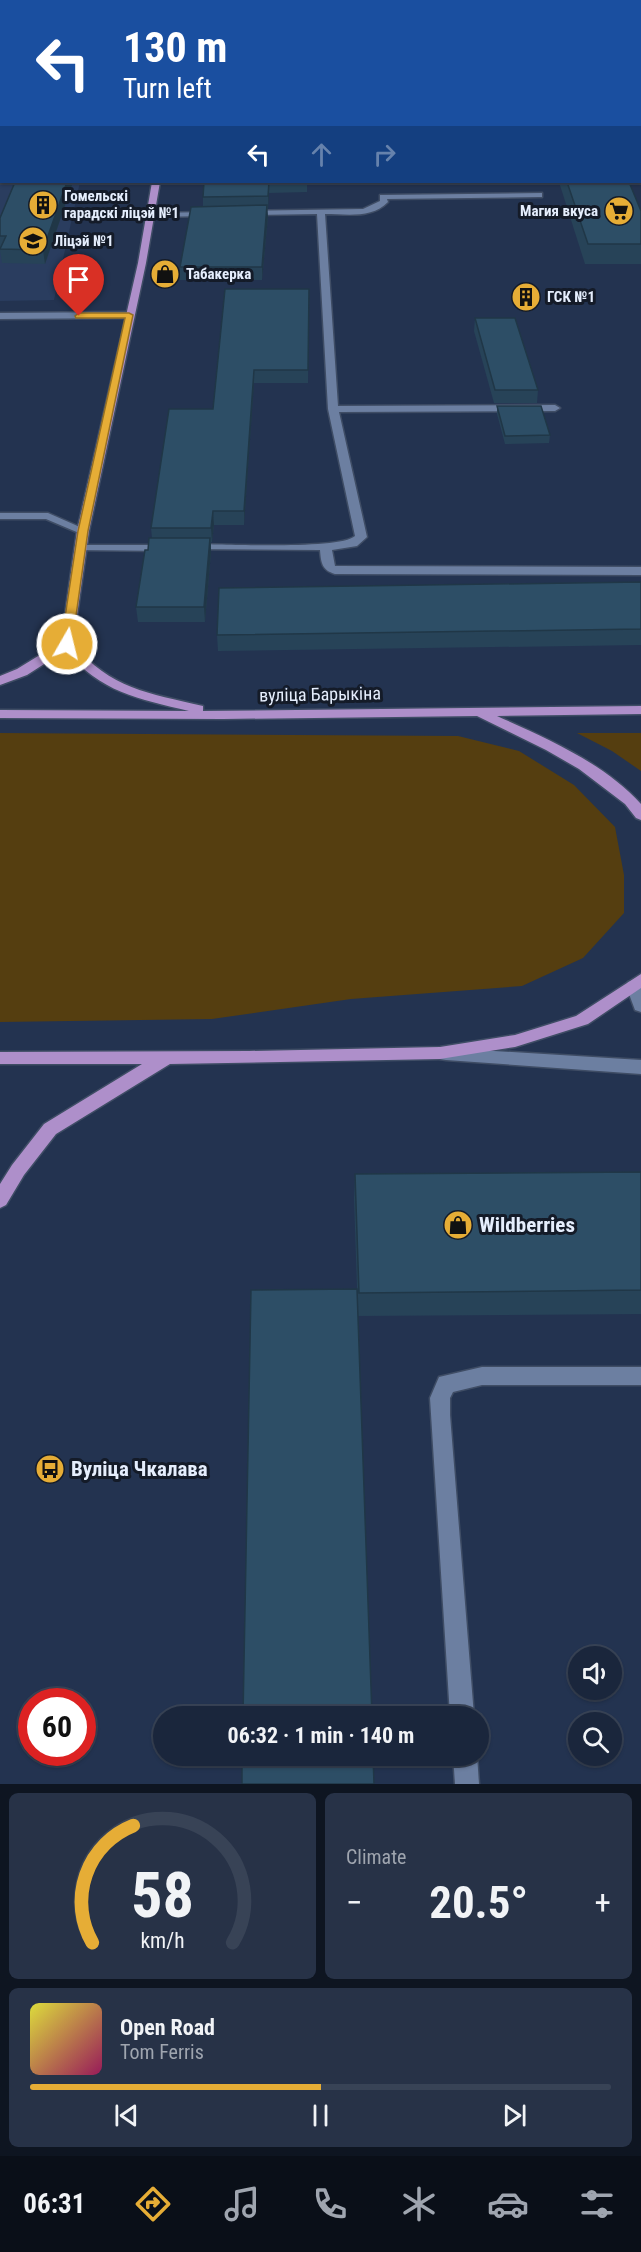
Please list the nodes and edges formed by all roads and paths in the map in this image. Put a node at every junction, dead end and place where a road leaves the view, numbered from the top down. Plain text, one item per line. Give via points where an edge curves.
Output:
1 (156, 183) edge
2 (539, 195) dead end
3 (321, 212) junction
4 (240, 213) edge
5 (217, 214) edge
6 (150, 215) junction
7 (129, 315) junction
8 (0, 316) edge
9 (555, 408) dead end
10 (333, 410) junction
11 (0, 516) edge
12 (83, 531) junction
13 (326, 547) junction
14 (81, 548) junction
15 (641, 571) edge
16 (67, 644) junction
17 (0, 681) edge
18 (641, 710) edge
19 (477, 712) junction
20 (0, 714) edge
21 (223, 715) junction
22 (641, 815) edge
23 (639, 980) edge
24 (641, 1006) edge
25 (440, 1053) junction
26 (169, 1056) junction
27 (0, 1058) edge
28 (641, 1066) edge
29 (0, 1200) edge
30 (641, 1376) edge
31 (461, 1706) edge
32 (466, 1766) edge
33 (467, 1784) edge

1 - 6 main road
2 - 3 lane via 383,197 379,207 369,211
3 - 4 lane
3 - 10 lane
5 - 6 lane
6 - 7 main road
7 - 8 lane
7 - 12 main road
9 - 10 lane
10 - 13 lane via 361,537 353,544
11 - 12 lane via 48,516
12 - 14 main road
13 - 14 lane
13 - 15 lane via 327,564 335,570
14 - 16 main road
16 - 17 main road
16 - 21 main road via 89,669 117,686
18 - 19 main road, вуліца Барыкіна
19 - 21 main road, вуліца Барыкіна
19 - 22 main road via 544,742 596,773 636,806
20 - 21 main road, вуліца Барыкіна
23 - 24 lane
23 - 25 main road via 582,1020 515,1041
25 - 26 main road
25 - 28 lane
26 - 27 main road
26 - 29 main road via 50,1129
30 - 31 lane via 482,1376 447,1384 440,1398 440,1415
32 - 33 lane

